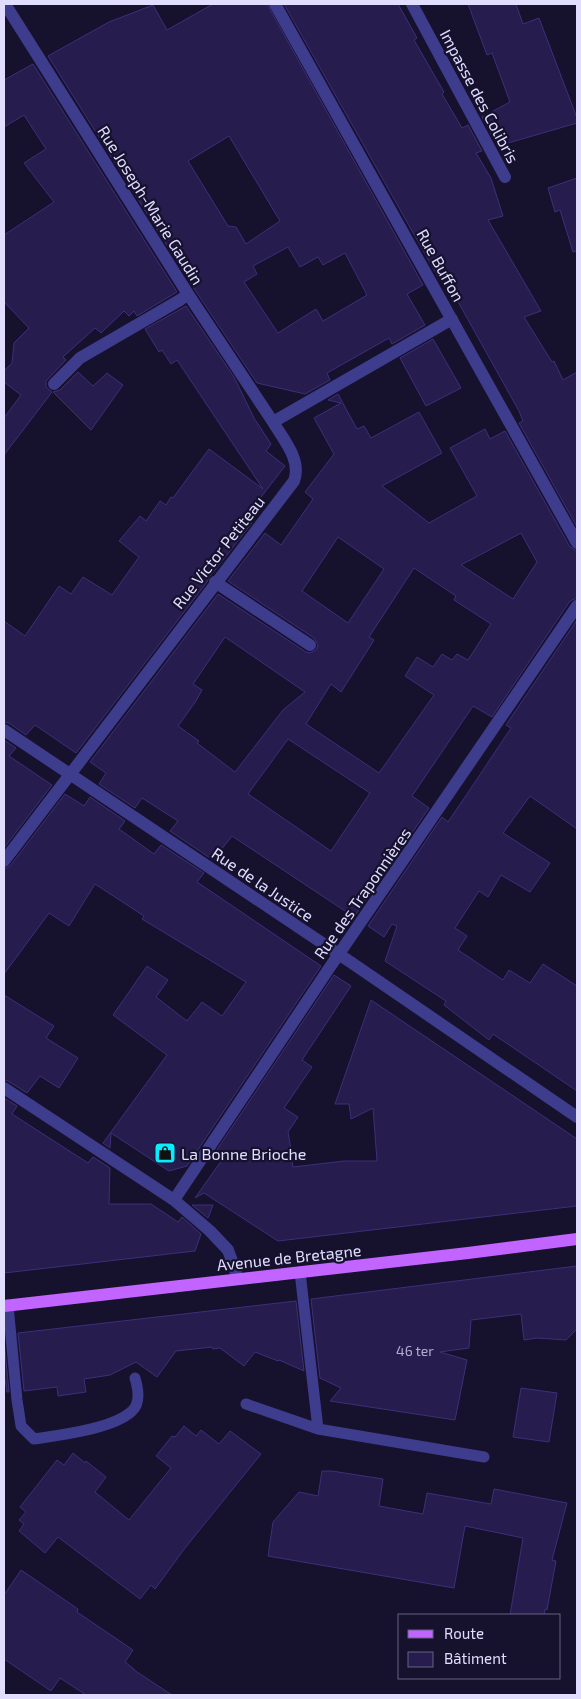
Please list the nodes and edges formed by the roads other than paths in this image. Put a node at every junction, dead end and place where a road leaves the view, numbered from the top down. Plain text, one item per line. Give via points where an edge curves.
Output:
1 (5, 4) edge
2 (275, 4) edge
3 (412, 4) edge
4 (505, 176) dead end
5 (188, 294) junction
6 (452, 319) junction
7 (54, 384) dead end
8 (273, 422) junction
9 (577, 543) edge
10 (215, 582) junction
11 (577, 606) edge
12 (310, 645) dead end
13 (4, 730) edge
14 (70, 775) junction
15 (4, 861) edge
16 (340, 955) junction
17 (4, 1088) edge
18 (577, 1117) edge
19 (174, 1200) junction
20 (577, 1239) edge
21 (300, 1272) junction
22 (236, 1279) junction
23 (6, 1306) edge
24 (135, 1378) dead end
25 (246, 1404) dead end
26 (318, 1429) junction
27 (484, 1457) dead end

1 - 5 street, Rue Joseph-Marie Gaudin
2 - 6 street, Rue Buffon
3 - 4 street, Impasse des Colibris
5 - 7 street via 80,358
5 - 8 street, Rue Joseph-Marie Gaudin
6 - 8 street
6 - 9 street, Rue Buffon
8 - 10 street, Rue Victor Petiteau via 295,459 297,472 294,481
10 - 12 street
10 - 14 street, Rue Victor Petiteau
11 - 16 street, Rue des Traponnières
13 - 14 street, Rue de la Justice
14 - 15 street, Rue Victor Petiteau
14 - 16 street, Rue de la Justice
16 - 18 street, Rue de la Justice
16 - 19 street, Rue des Traponnières
17 - 19 street
19 - 22 street via 228,1250
20 - 21 main road, Avenue de Bretagne
21 - 22 main road, Avenue de Bretagne
21 - 26 lane
22 - 23 main road, Avenue de Bretagne
23 - 24 lane via 21,1426 34,1439 117,1421 133,1410 139,1392
25 - 26 lane
26 - 27 lane

